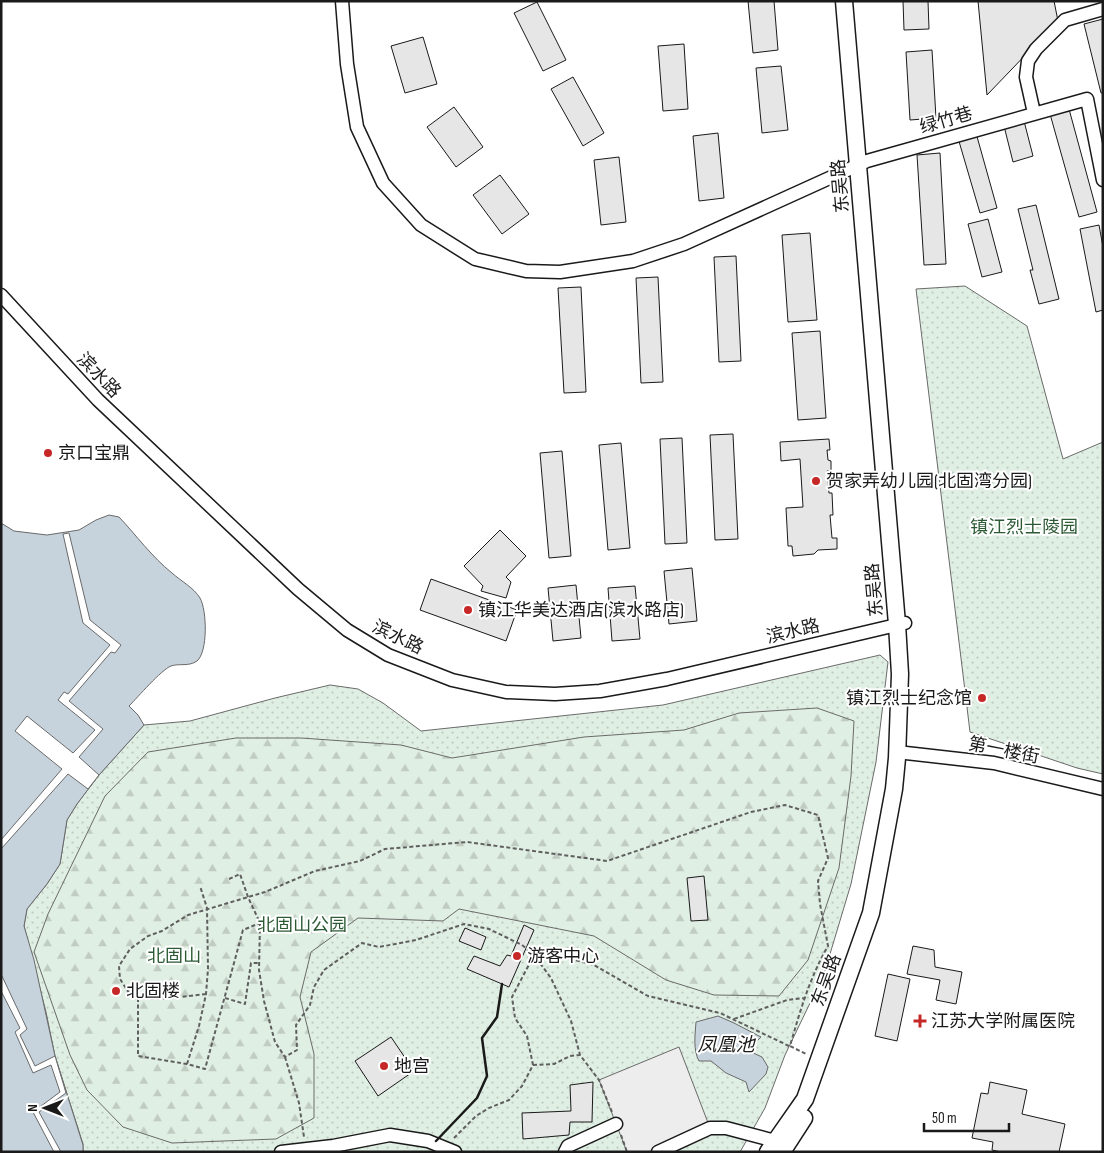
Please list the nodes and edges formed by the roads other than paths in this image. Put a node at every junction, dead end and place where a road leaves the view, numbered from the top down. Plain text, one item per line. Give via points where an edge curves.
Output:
1 (342, 1) edge
2 (844, 1) edge
3 (853, 1) edge
4 (1103, 9) edge
5 (1034, 114) junction
6 (862, 163) junction
7 (1103, 180) edge
8 (1, 295) edge
9 (901, 623) junction
10 (902, 753) junction
11 (1103, 790) edge
12 (616, 1124) road end
13 (775, 1148) edge
14 (451, 1150) edge
15 (281, 1152) edge
16 (565, 1152) edge
17 (658, 1152) edge

1 - 6 street, 绿竹巷 via 357,127 383,183 421,226 475,259 526,271 560,272 633,261 684,244
2 - 6 main road, 东吴路
3 - 6 main road, 东吴路
4 - 5 street via 1065,20 1047,36 1028,61 1026,78
5 - 6 street, 绿竹巷
5 - 7 street, 绿竹巷 via 1087,99
6 - 9 main road, 东吴路
8 - 9 street, 滨水路 via 98,400 298,589 347,630 388,655 452,680 506,692 555,694 600,690 667,679
9 - 10 main road, 东吴路 via 909,674
10 - 11 street, 第一楼街 via 994,764
10 - 13 main road, 东吴路 via 871,913 805,1099
10 - 13 main road, 东吴路 via 902,792 880,918 813,1106
12 - 16 street via 568,1146
13 - 17 street via 726,1128 710,1128
14 - 15 street via 428,1141 390,1135

